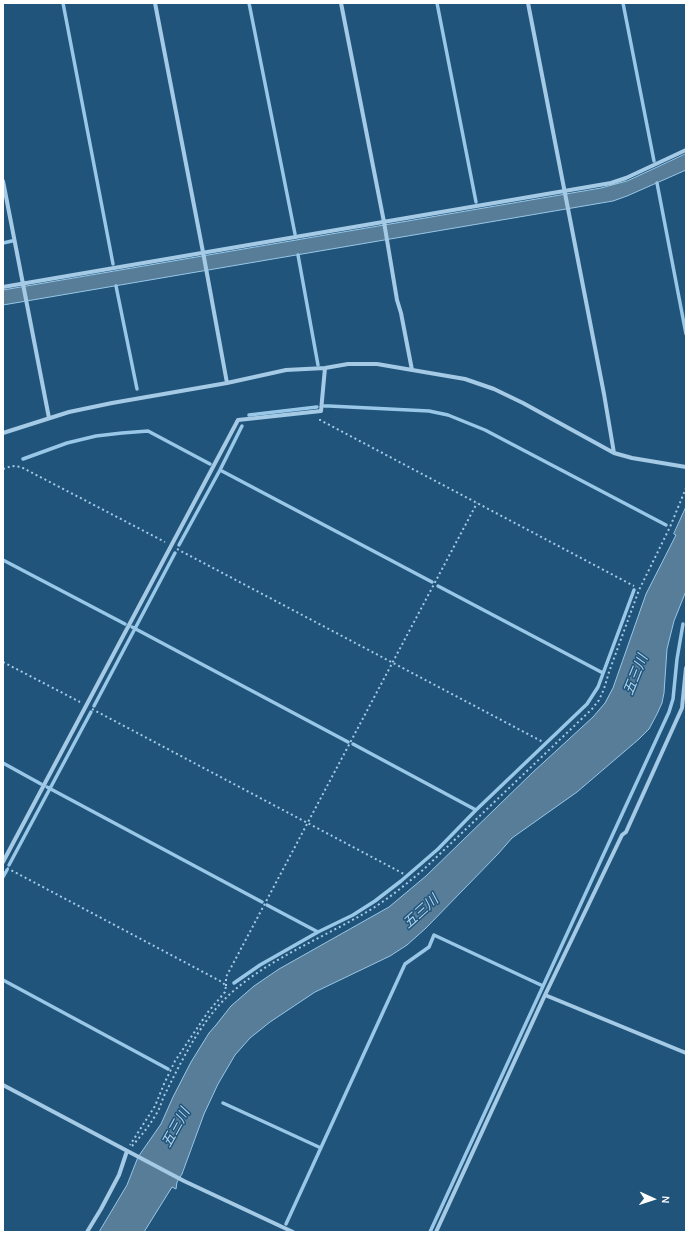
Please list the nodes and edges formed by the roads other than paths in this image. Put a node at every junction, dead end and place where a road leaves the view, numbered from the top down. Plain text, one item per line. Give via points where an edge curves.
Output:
1 (155, 3) edge
2 (341, 3) edge
3 (528, 3) edge
4 (686, 150) edge
5 (3, 181) edge
6 (564, 192) junction
7 (5, 200) edge
8 (384, 222) junction
9 (203, 252) junction
10 (23, 283) junction
11 (3, 287) edge
12 (325, 368) junction
13 (412, 370) junction
14 (227, 383) junction
15 (49, 418) junction
16 (3, 433) edge
17 (614, 453) junction
18 (686, 467) edge
19 (686, 668) edge
20 (3, 862) edge
21 (545, 995) junction
22 (686, 1053) edge
23 (3, 1085) edge
24 (127, 1151) junction
25 (88, 1232) edge
26 (293, 1232) edge
27 (436, 1232) edge

1 - 9 street
2 - 8 street
3 - 6 street
4 - 6 street via 626,178
5 - 7 street
6 - 8 street
6 - 17 street
7 - 10 street
8 - 9 street
8 - 13 street
9 - 10 street
9 - 14 street
10 - 11 street
10 - 15 street
12 - 13 street via 370,364
12 - 14 street via 286,370
12 - 20 street via 321,411 238,420
13 - 17 street via 465,380 494,390
14 - 15 street via 112,403
15 - 16 street
17 - 18 street
19 - 21 street via 682,708 626,832 622,835
21 - 22 street
21 - 27 street
23 - 24 street
24 - 25 street via 119,1175
24 - 26 street

